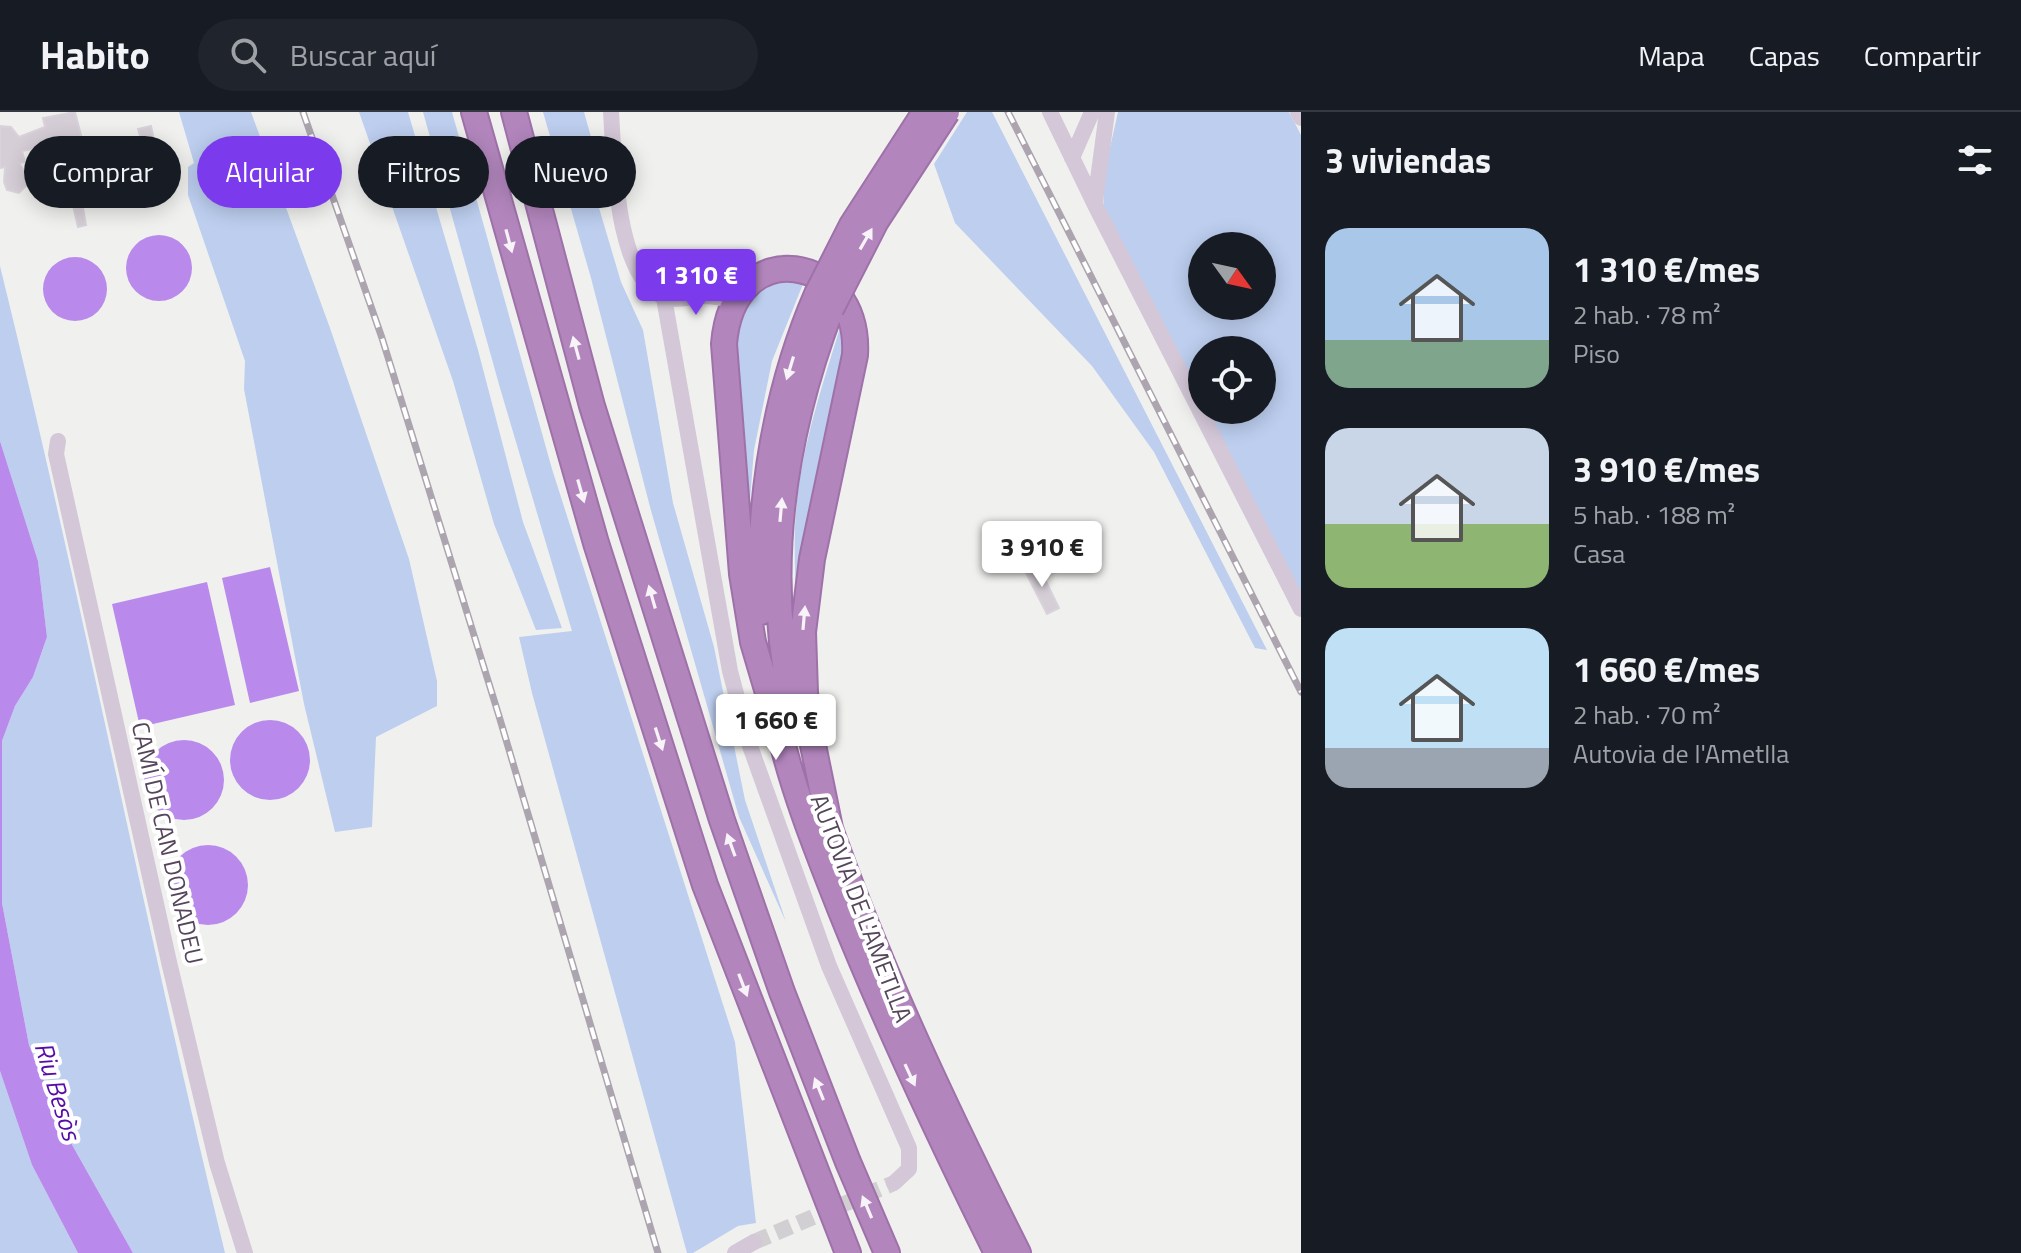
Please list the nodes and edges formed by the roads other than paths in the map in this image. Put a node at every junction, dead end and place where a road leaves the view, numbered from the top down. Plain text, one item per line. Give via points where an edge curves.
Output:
1 (474, 112) edge
2 (514, 112) edge
3 (611, 112) edge
4 (925, 112) edge
5 (947, 112) edge
6 (1050, 112) edge
7 (1091, 112) edge
8 (1107, 112) edge
9 (1298, 112) edge
10 (1301, 118) edge
11 (1103, 136) junction
12 (1072, 159) junction
13 (1096, 207) junction
14 (664, 298) junction
15 (734, 300) junction
16 (824, 302) junction
17 (58, 441) dead end
18 (1301, 609) edge
19 (779, 730) junction
20 (831, 833) junction
21 (894, 1183) tunnel mouth
22 (754, 1242) tunnel mouth
23 (245, 1253) edge
24 (735, 1253) edge
25 (848, 1253) edge
26 (887, 1253) edge
27 (997, 1253) edge
28 (1018, 1253) edge

1 -> 25 highway via 596,543 705,885
26 -> 2 highway via 794,1022 722,820 592,406
3 - 14 street via 622,230 638,272
4 - 16 highway, bridge via 858,216
16 -> 5 highway, bridge
6 - 7 street via 1074,122
6 - 12 street
7 - 12 street
8 - 11 street
9 - 10 street
11 - 12 street via 1089,160
11 - 13 street
12 - 13 street
13 - 18 street
14 - 15 street
14 - 21 street via 734,686 750,746 824,952 909,1148 909,1169
15 - 19 highway via 725,326 723,359 742,574 753,642
20 -> 15 highway via 812,740 803,632 812,559 855,355 854,328 835,291 796,269 764,273
16 -> 19 highway via 789,372 762,514 761,612
20 -> 16 highway, AUTOVIA DE L'AMETLLA via 787,681 778,574 790,445
17 - 23 street, CAMÍ DE CAN DONADEU via 56,454 169,962 217,1163
19 -> 27 highway via 812,836 870,981
20 - 28 highway, AUTOVIA DE L'AMETLLA via 923,1059
22 - 24 street

